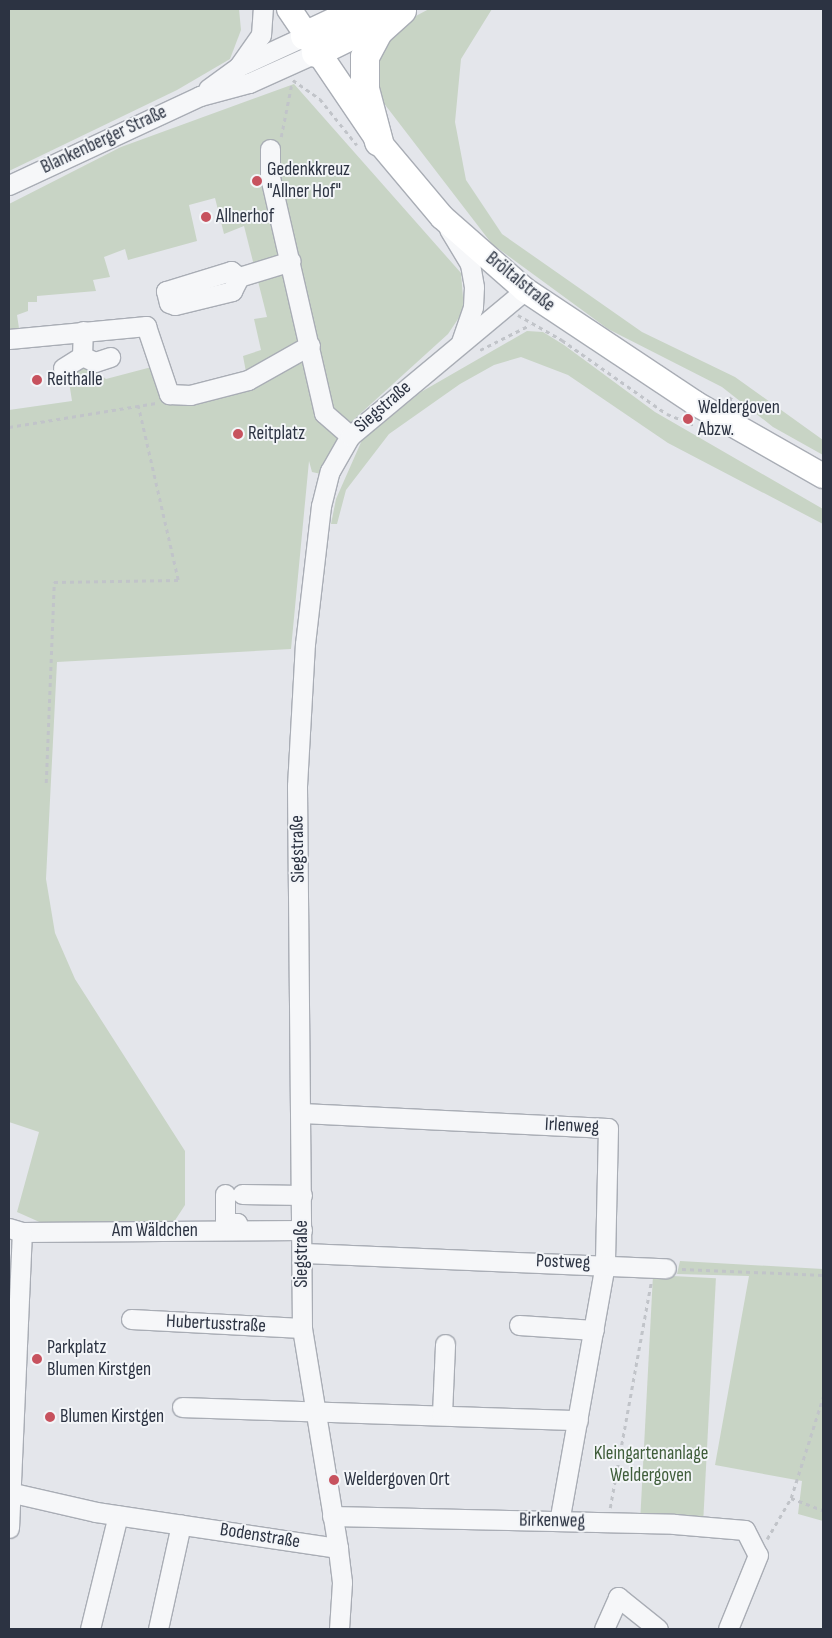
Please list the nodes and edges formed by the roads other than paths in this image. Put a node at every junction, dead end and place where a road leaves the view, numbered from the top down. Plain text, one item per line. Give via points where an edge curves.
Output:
1 (263, 9) edge
2 (289, 9) edge
3 (362, 9) edge
4 (404, 10) edge
5 (311, 44) junction
6 (238, 67) junction
7 (200, 96) junction
8 (379, 142) junction
9 (270, 149) road end
10 (9, 185) edge
11 (442, 217) junction
12 (291, 261) junction
13 (239, 277) dead end
14 (526, 290) junction
15 (83, 331) junction
16 (9, 339) edge
17 (310, 345) junction
18 (469, 347) junction
19 (82, 356) junction
20 (110, 357) dead end
21 (63, 368) dead end
22 (350, 436) junction
23 (823, 476) edge
24 (301, 1113) junction
25 (302, 1194) junction
26 (16, 1230) edge
27 (236, 1230) junction
28 (302, 1230) junction
29 (302, 1253) junction
30 (605, 1264) junction
31 (660, 1268) road end
32 (14, 1314) edge
33 (131, 1319) dead end
34 (520, 1325) dead end
35 (302, 1328) junction
36 (594, 1330) junction
37 (445, 1344) dead end
38 (182, 1408) dead end
39 (12, 1413) edge
40 (313, 1414) junction
41 (442, 1414) junction
42 (578, 1420) junction
43 (10, 1493) edge
44 (118, 1515) junction
45 (332, 1516) junction
46 (559, 1521) junction
47 (181, 1524) junction
48 (9, 1528) edge
49 (338, 1548) junction
50 (90, 1629) edge
51 (158, 1629) edge
52 (339, 1629) edge
53 (604, 1629) edge
54 (658, 1629) edge
55 (728, 1629) edge

1 - 6 street via 261,35
2 - 5 main road, Bröltalstraße
3 - 5 highway
4 - 5 highway
4 - 8 highway via 379,31 365,57 365,89
5 - 6 street, Blankenberger Straße
5 - 7 street, Blankenberger Straße via 249,83
5 - 8 main road, Bröltalstraße
6 - 7 street, Blankenberger Straße
7 - 10 street, Blankenberger Straße
8 - 11 main road, Bröltalstraße
9 - 12 street via 270,177
11 - 14 main road, Bröltalstraße
11 - 18 street via 470,264 474,287
12 - 13 street
12 - 17 street
14 - 18 street, Siegstraße
14 - 23 main road, Bröltalstraße via 695,403
15 - 16 street
15 - 17 street via 148,328 168,401 248,380
15 - 19 street
17 - 22 street via 324,413
18 - 22 street, Siegstraße
19 - 20 street via 95,362
19 - 21 street
22 - 24 street, Siegstraße via 330,471 320,506 305,644 298,786
24 - 25 street, Siegstraße
24 - 30 street, Irlenweg via 608,1128
25 - 27 street via 233,1194 225,1223 236,1223
25 - 28 street, Siegstraße
26 - 27 street, Am Wäldchen
26 - 32 street
27 - 28 street, Am Wäldchen
28 - 29 street, Siegstraße
29 - 30 street, Postweg
29 - 35 street, Siegstraße
30 - 31 street, Postweg
30 - 36 street, Irlenweg
32 - 39 street
33 - 35 street, Hubertusstraße
34 - 36 street
35 - 40 street, Siegstraße
36 - 42 street, Irlenweg
37 - 41 street
38 - 40 street
39 - 43 street
40 - 41 street
40 - 45 street, Siegstraße
41 - 42 street
42 - 46 street, Irlenweg
43 - 44 street, Bodenstraße
43 - 48 street
44 - 47 street, Bodenstraße
44 - 50 street
45 - 46 street, Birkenweg
45 - 49 street, Siegstraße
46 - 55 street, Birkenweg via 745,1530 758,1555
47 - 49 street, Bodenstraße
47 - 51 street
49 - 52 street, Siegstraße via 342,1582
53 - 54 street via 618,1597

